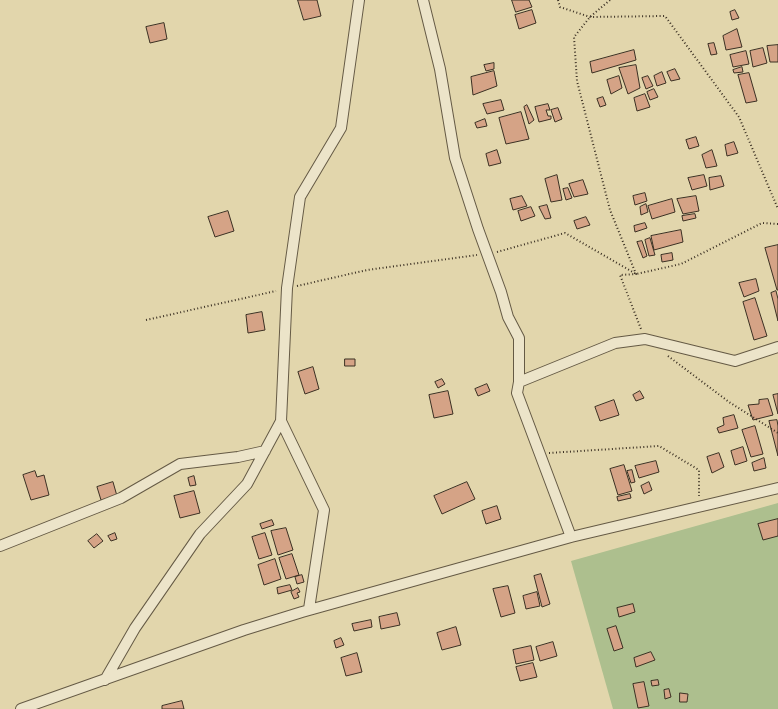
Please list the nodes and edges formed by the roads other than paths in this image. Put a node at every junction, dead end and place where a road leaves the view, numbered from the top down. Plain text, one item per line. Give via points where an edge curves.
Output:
1 (359, 0) edge
2 (423, 0) edge
3 (778, 347) edge
4 (519, 382) junction
5 (281, 420) junction
6 (265, 451) junction
7 (778, 488) edge
8 (571, 537) junction
9 (0, 546) edge
10 (309, 610) junction
11 (105, 680) junction
12 (21, 709) edge

1 - 5 street via 341,128 300,197 287,288
2 - 4 street via 440,69 455,158 508,317 519,338
3 - 4 street via 735,361 645,339 615,343
4 - 8 street via 516,393
5 - 6 street
5 - 10 street via 324,510
6 - 9 street via 180,464 121,498
6 - 11 street via 248,484 200,534 135,628
7 - 8 street
8 - 10 street
10 - 11 street
11 - 12 street

